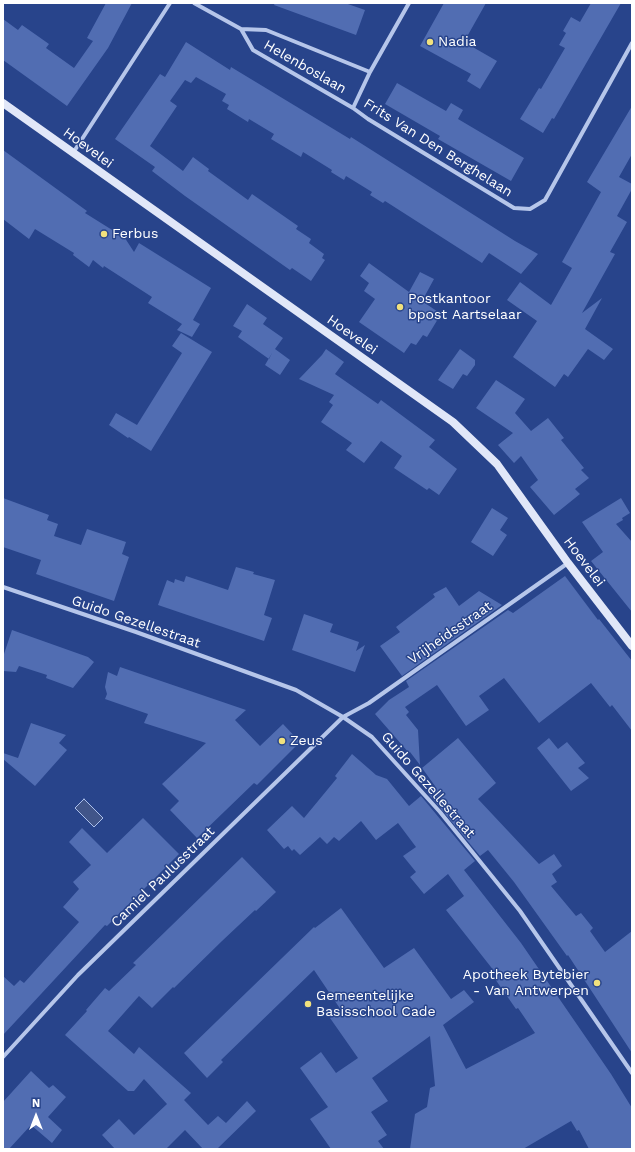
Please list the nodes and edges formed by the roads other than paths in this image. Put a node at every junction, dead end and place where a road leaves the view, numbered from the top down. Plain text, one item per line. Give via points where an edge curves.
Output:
1 (170, 3) edge
2 (194, 3) edge
3 (409, 3) edge
4 (241, 29) junction
5 (632, 43) edge
6 (370, 72) junction
7 (3, 103) edge
8 (353, 108) junction
9 (73, 153) junction
10 (568, 563) junction
11 (3, 587) edge
12 (632, 646) edge
13 (343, 717) junction
14 (3, 1057) edge
15 (632, 1074) edge

1 - 9 street
2 - 4 street, Helenboslaan
3 - 6 street, Helenboslaan
4 - 6 street, Helenboslaan via 266,30
4 - 8 street, Helenboslaan via 253,50
5 - 8 street, Frits Van Den Berghelaan via 545,200 530,209 514,208
6 - 8 street, Helenboslaan
7 - 9 street, Hoevelei
9 - 10 street, Hoevelei via 453,422 496,464
10 - 12 street, Hoevelei
10 - 13 street, Vrijheidsstraat via 369,703
11 - 13 street, Guido Gezellestraat via 296,690
13 - 14 street, Camiel Paulusstraat via 78,975
13 - 15 street, Guido Gezellestraat via 372,737 444,818 520,911

